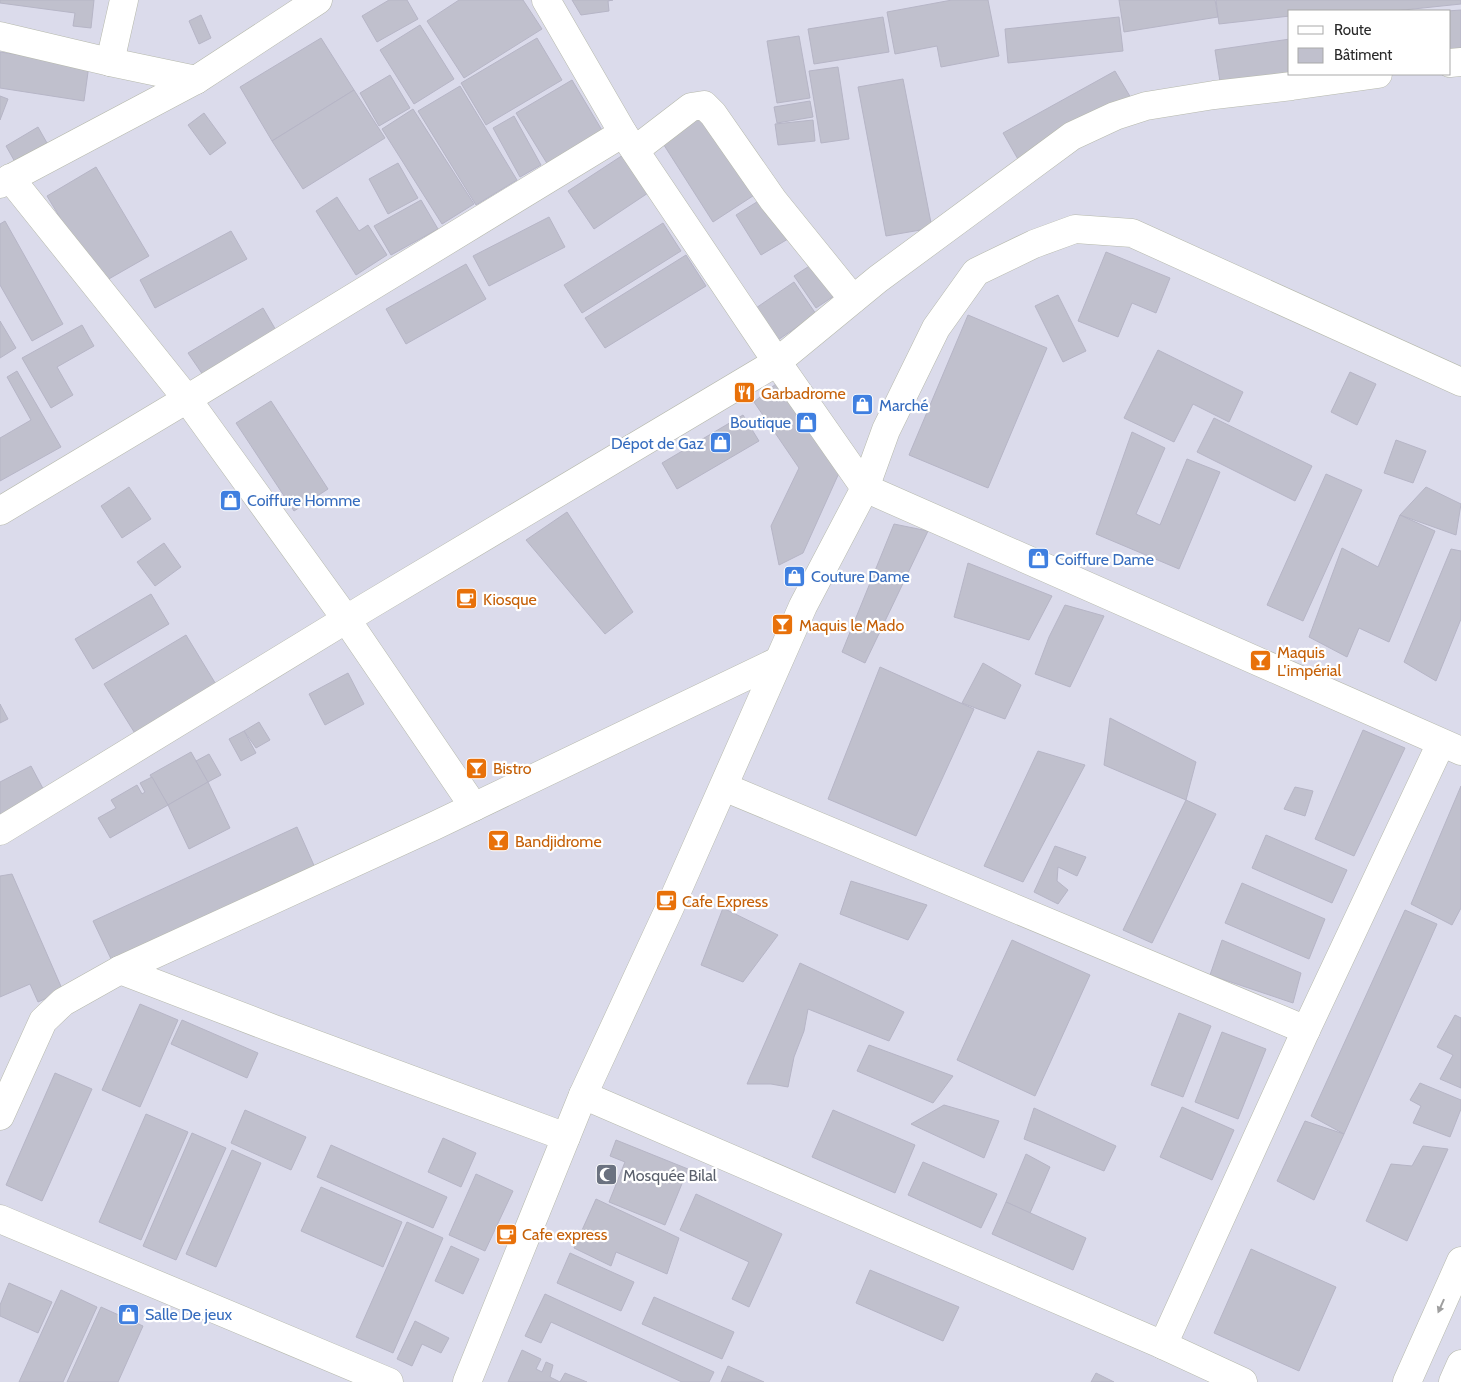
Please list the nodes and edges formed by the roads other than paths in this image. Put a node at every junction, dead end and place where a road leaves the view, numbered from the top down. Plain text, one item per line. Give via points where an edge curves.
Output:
1 (124, 0) edge
2 (318, 0) edge
3 (546, 0) edge
4 (0, 36) edge
5 (110, 62) junction
6 (1371, 75) edge
7 (196, 80) junction
8 (629, 141) junction
9 (5, 181) edge
10 (853, 299) junction
11 (777, 362) junction
12 (1461, 382) edge
13 (187, 399) junction
14 (865, 488) junction
15 (0, 511) edge
16 (346, 619) junction
17 (778, 662) junction
18 (1451, 747) edge
19 (724, 788) junction
20 (474, 806) junction
21 (0, 831) edge
22 (120, 970) junction
23 (1306, 1030) junction
24 (583, 1095) junction
25 (0, 1116) edge
26 (566, 1137) junction
27 (0, 1218) edge
28 (1461, 1261) edge
29 (1164, 1345) junction
30 (1461, 1364) edge
31 (390, 1382) edge
32 (467, 1382) edge
33 (1243, 1382) edge
34 (1407, 1382) edge
35 (1453, 1382) edge

1 - 5 street
2 - 7 street
3 - 8 street
4 - 5 street
5 - 7 street
6 - 10 street via 1214,95 1146,106 1115,116 1072,136
7 - 9 street
8 - 10 street via 691,107 704,105 773,200
8 - 11 street
8 - 13 street
9 - 13 street
10 - 11 street
11 - 14 street
11 - 16 street
12 - 14 street via 1132,233 1075,230 1034,244 976,272 936,328 886,430
13 - 15 street
13 - 16 street
14 - 17 street via 803,606
14 - 18 street
16 - 20 street
16 - 21 street
17 - 19 street
17 - 20 street
18 - 23 street
19 - 23 street
19 - 24 street
20 - 22 street
22 - 25 street via 64,1002 43,1021
22 - 26 street
23 - 29 street
24 - 26 street
24 - 29 street
26 - 32 street
27 - 31 street
28 -> 34 street
29 - 33 street
30 - 35 street

